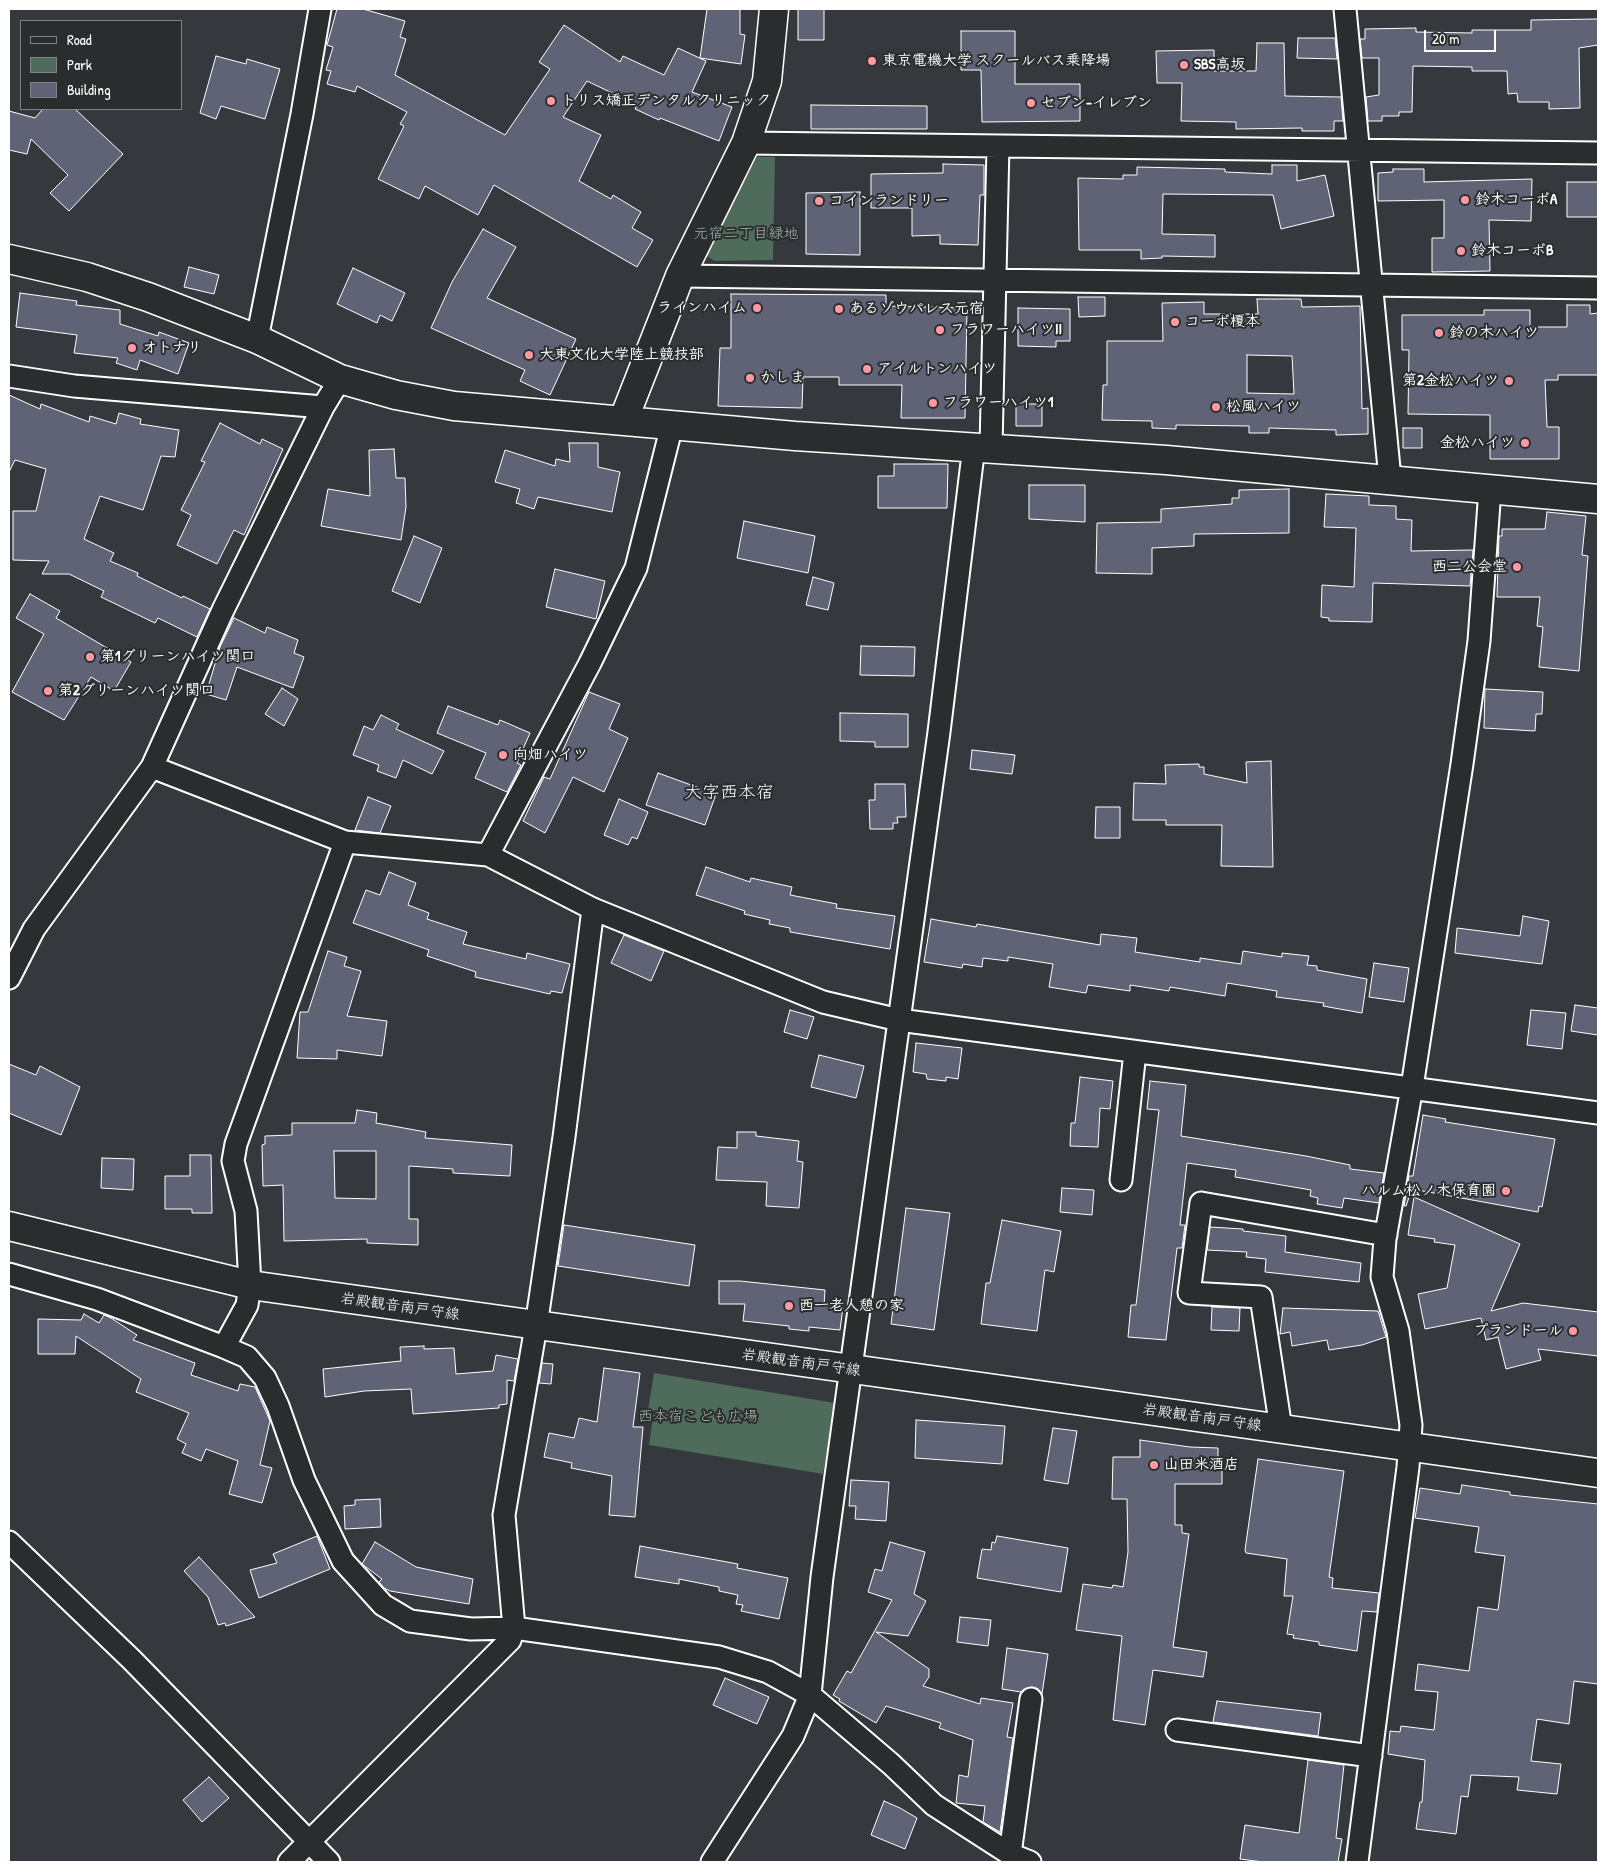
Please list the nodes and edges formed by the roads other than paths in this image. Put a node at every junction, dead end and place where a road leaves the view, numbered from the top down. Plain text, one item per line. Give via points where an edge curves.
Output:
1 (320, 9) edge
2 (774, 9) edge
3 (1345, 9) edge
4 (746, 144) junction
5 (998, 146) junction
6 (1358, 150) junction
7 (1598, 153) edge
8 (9, 260) edge
9 (680, 276) junction
10 (996, 280) junction
11 (1371, 285) junction
12 (1598, 288) edge
13 (257, 339) junction
14 (9, 376) edge
15 (340, 379) junction
16 (323, 407) junction
17 (623, 421) junction
18 (672, 425) junction
19 (983, 447) junction
20 (1390, 479) junction
21 (1490, 489) junction
22 (1598, 498) edge
23 (152, 767) junction
24 (345, 842) junction
25 (488, 855) junction
26 (593, 909) junction
27 (9, 978) edge
28 (899, 1020) junction
29 (1135, 1052) junction
30 (1412, 1088) junction
31 (1598, 1114) edge
32 (1121, 1180) dead end
33 (9, 1226) edge
34 (1386, 1234) junction
35 (9, 1274) edge
36 (250, 1285) junction
37 (536, 1326) junction
38 (224, 1347) junction
39 (851, 1370) junction
40 (1281, 1429) junction
41 (1409, 1447) junction
42 (1598, 1473) edge
43 (9, 1542) edge
44 (514, 1628) junction
45 (810, 1695) junction
46 (1031, 1699) dead end
47 (1177, 1730) dead end
48 (1371, 1756) junction
49 (309, 1842) junction
50 (1010, 1854) junction
51 (289, 1862) edge
52 (329, 1862) edge
53 (712, 1862) edge
54 (1030, 1862) edge
55 (1357, 1862) edge

1 - 13 street
2 - 4 street via 768,81
3 - 6 street
4 - 5 street
4 - 9 street
5 - 6 street
5 - 10 street
6 - 7 street
6 - 11 street
8 - 13 street via 87,277
9 - 10 street
9 - 17 street
10 - 11 street
10 - 19 street
11 - 12 street
11 - 20 street
13 - 15 street
14 - 16 street via 74,386
15 - 16 street
15 - 17 street via 396,395 454,406
16 - 23 street via 223,610
17 - 18 street
18 - 19 street
18 - 25 street via 636,568 590,663
19 - 20 street
19 - 28 street
20 - 21 street
21 - 22 street
21 - 30 street via 1479,641
23 - 24 street
23 - 27 street via 34,930
24 - 25 street
24 - 36 street via 236,1144 233,1161 246,1212
25 - 26 street
26 - 28 street via 823,1002
26 - 37 street
28 - 29 street
28 - 39 street
29 - 30 street
29 - 32 street
30 - 31 street
30 - 34 street
33 - 36 street, 岩殿観音南戸守線
34 - 40 street via 1201,1203 1189,1293 1261,1296
34 - 41 street via 1382,1277 1398,1331 1411,1425
35 - 38 street via 97,1299
36 - 37 street, 岩殿観音南戸守線
36 - 38 street via 247,1305
37 - 39 street, 岩殿観音南戸守線
37 - 44 street via 504,1515
38 - 44 street via 247,1357 265,1378 304,1480 343,1562 383,1605 410,1621 471,1629
39 - 40 street, 岩殿観音南戸守線
39 - 45 street via 822,1577
40 - 41 street, 岩殿観音南戸守線
41 - 42 street, 岩殿観音南戸守線
41 - 48 street
43 - 49 street via 132,1660
44 - 45 street via 719,1658 768,1672
44 - 49 street via 510,1640
45 - 50 street via 934,1805
45 - 53 street via 793,1736
46 - 50 street
47 - 48 street
48 - 55 street
49 - 51 street
49 - 52 street
50 - 54 street

